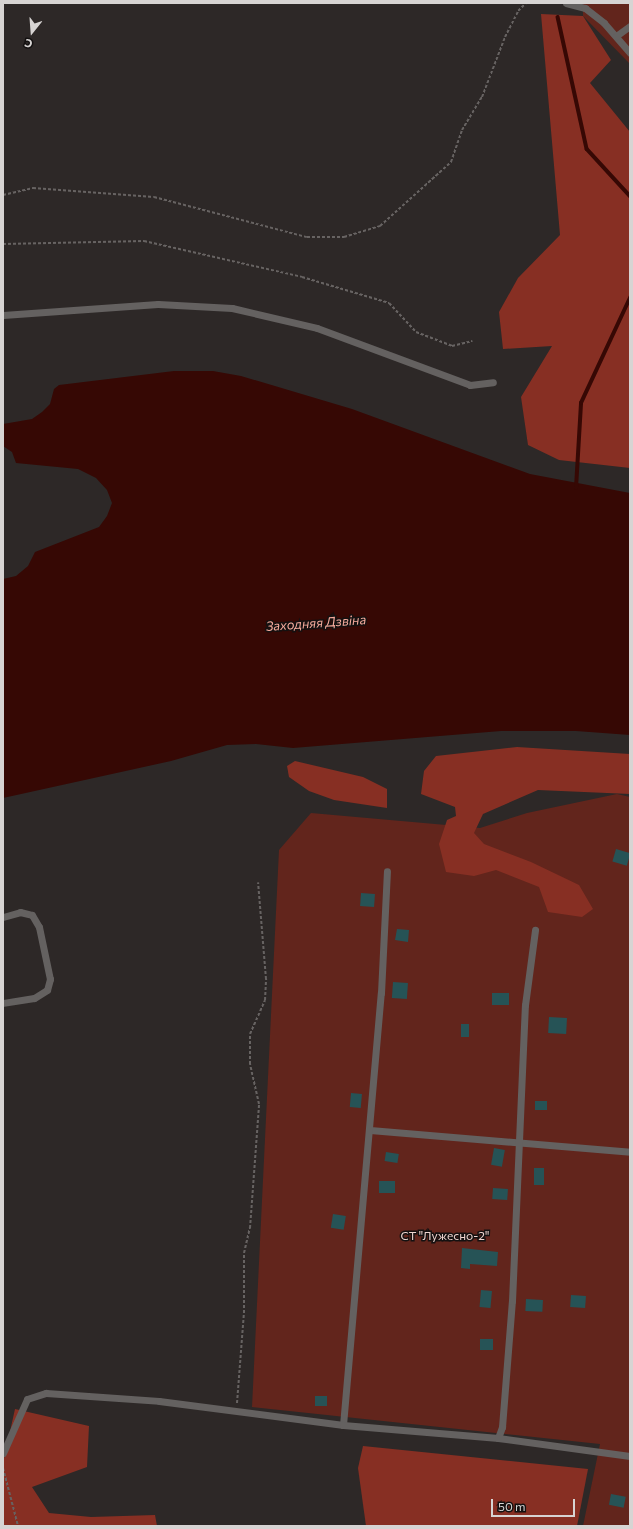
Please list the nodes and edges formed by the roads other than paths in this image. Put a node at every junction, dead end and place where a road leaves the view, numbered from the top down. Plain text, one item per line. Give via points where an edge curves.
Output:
1 (566, 3) edge
2 (630, 26) edge
3 (616, 36) junction
4 (630, 53) edge
5 (3, 316) edge
6 (493, 382) dead end
7 (387, 870) dead end
8 (3, 916) edge
9 (535, 930) dead end
10 (3, 1004) edge
11 (370, 1130) junction
12 (519, 1142) junction
13 (630, 1152) edge
14 (342, 1425) junction
15 (498, 1438) junction
16 (3, 1453) edge
17 (630, 1456) edge

1 - 3 lane via 585,8
2 - 3 lane
3 - 4 lane
5 - 6 lane via 158,304 232,308 318,328 470,385
7 - 11 lane via 381,993 372,1073
8 - 10 lane via 20,912 32,915 39,926 50,979 47,990 34,998
9 - 12 lane via 525,1005
11 - 12 lane
11 - 14 lane
12 - 13 lane
12 - 15 lane via 512,1300 502,1427
14 - 15 lane
14 - 16 lane via 159,1401 46,1393 27,1399
15 - 17 lane

